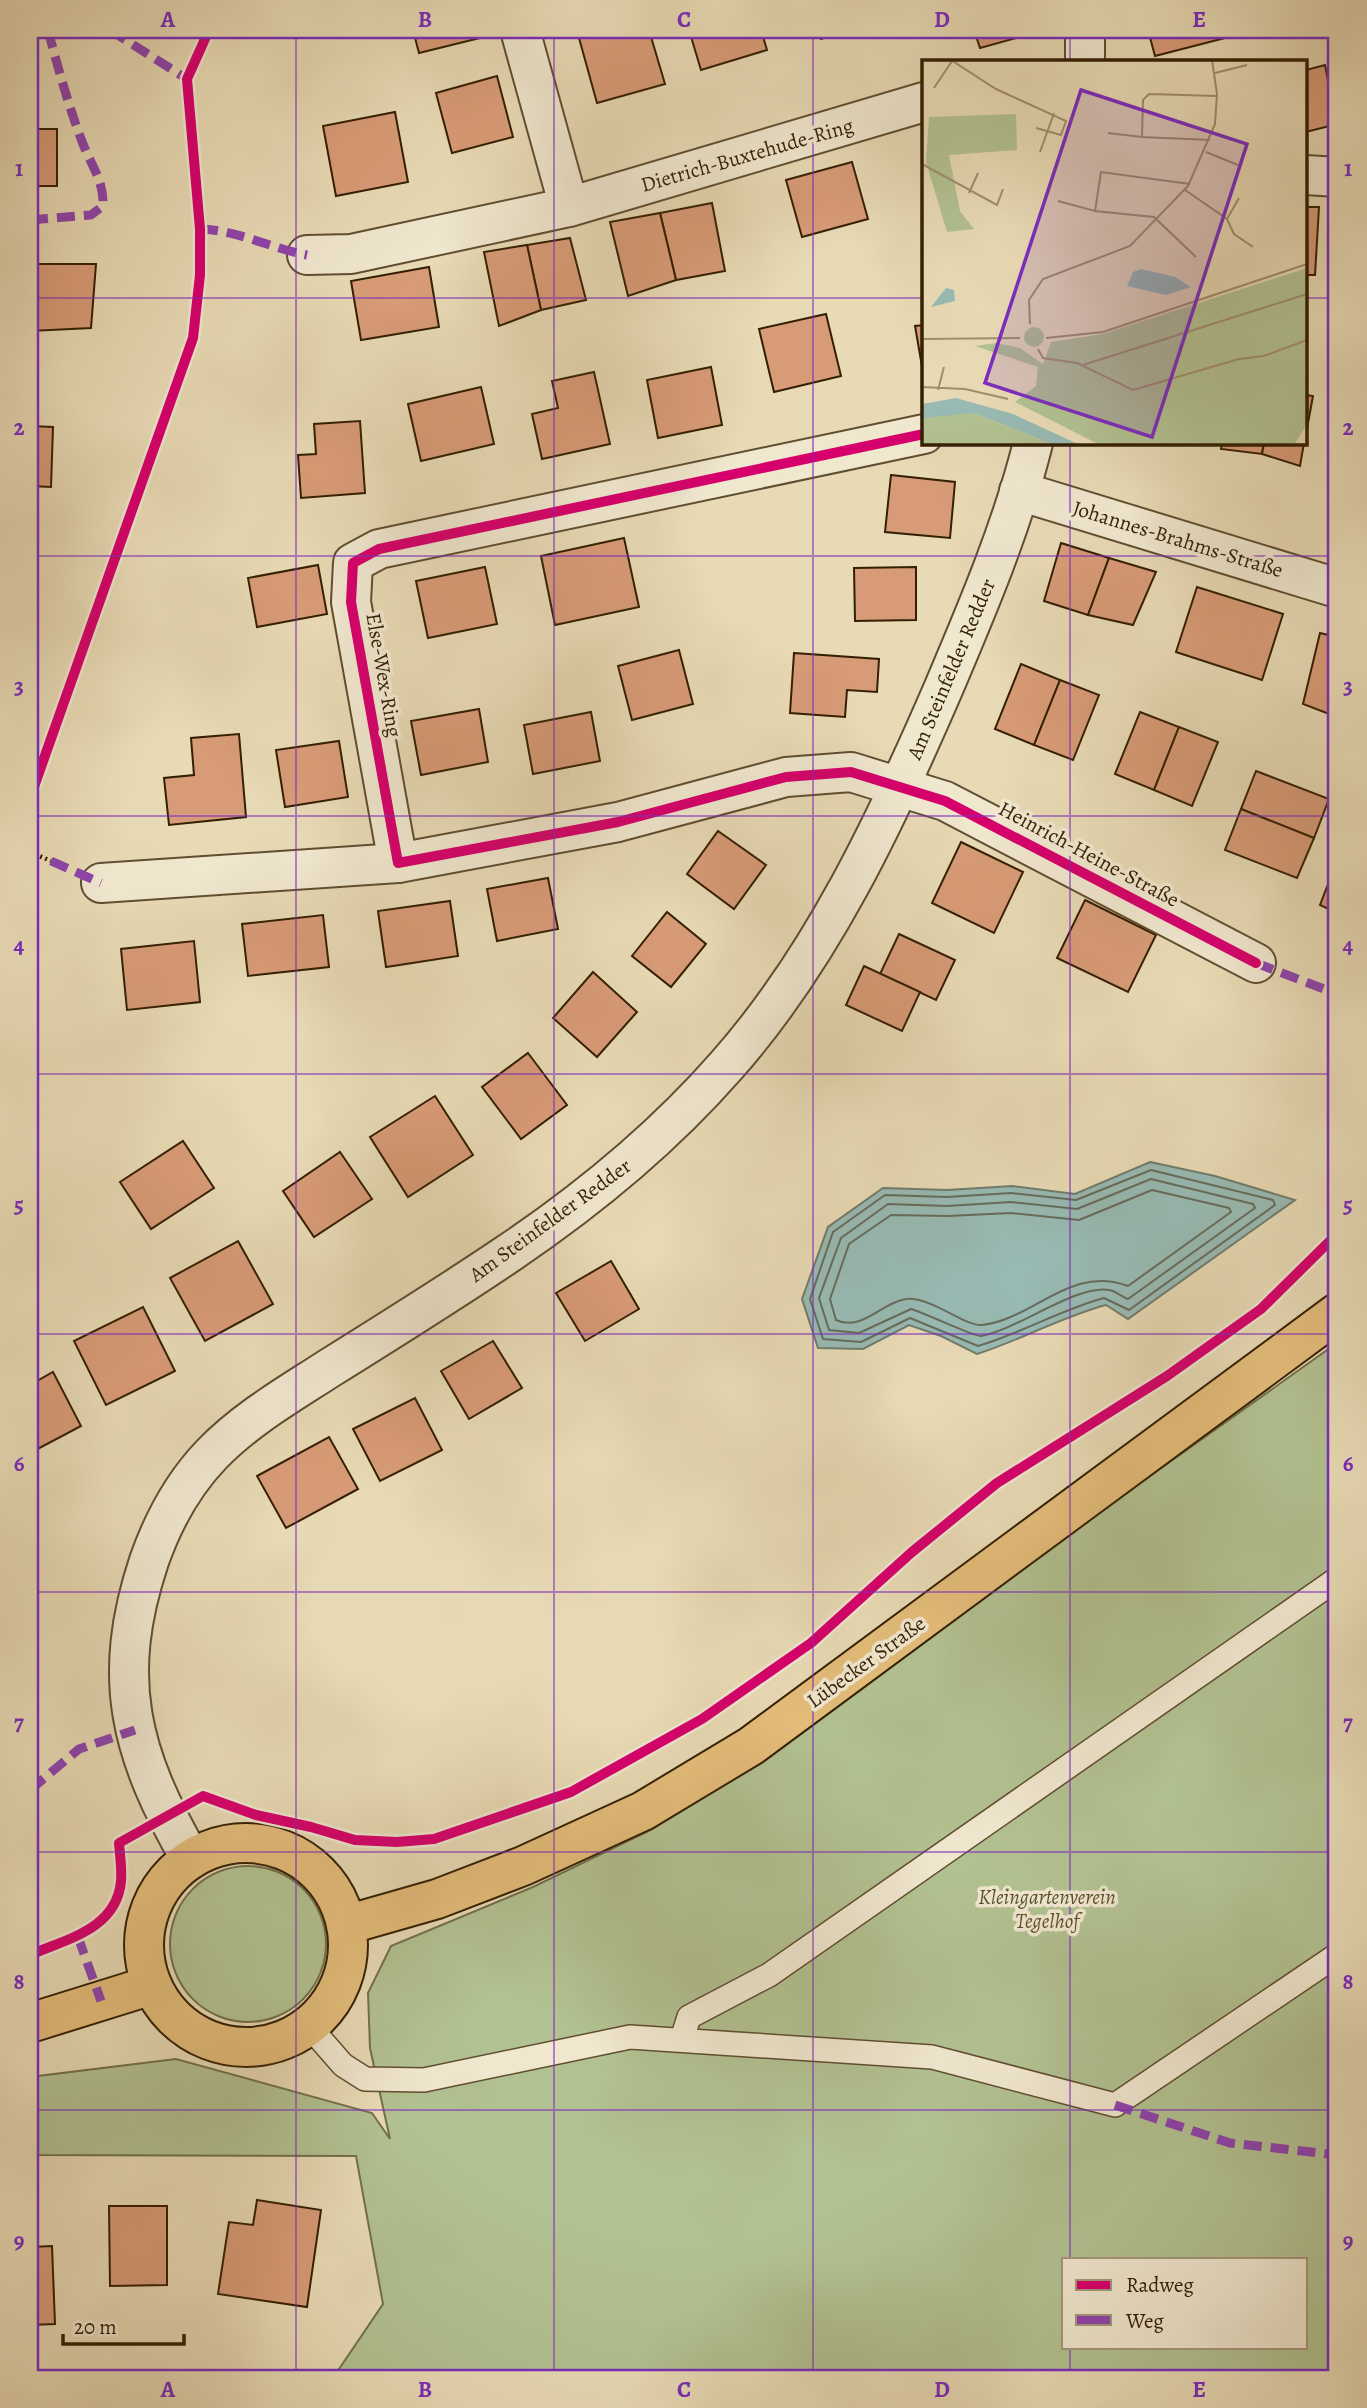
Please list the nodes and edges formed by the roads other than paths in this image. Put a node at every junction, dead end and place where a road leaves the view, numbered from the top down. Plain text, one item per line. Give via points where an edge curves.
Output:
1 (520, 30) edge
2 (1086, 30) edge
3 (1085, 60) edge
4 (922, 103) edge
5 (1308, 175) edge
6 (1337, 177) edge
7 (569, 207) junction
8 (307, 256) dead end
9 (922, 434) edge
10 (1033, 444) edge
11 (1019, 491) junction
12 (1337, 588) edge
13 (901, 786) junction
14 (397, 863) junction
15 (101, 883) dead end
16 (1256, 964) dead end
17 (1337, 1313) edge
18 (1337, 1579) edge
19 (191, 1859) junction
20 (346, 1925) junction
21 (1337, 1955) edge
22 (152, 1985) junction
23 (30, 2023) edge
24 (308, 2025) junction
25 (682, 2039) junction

1 - 7 street
2 - 3 street
4 - 7 street, Dietrich-Buxtehude-Ring
5 - 6 street
7 - 8 street, Dietrich-Buxtehude-Ring via 351,254
9 - 14 street, Else-Wex-Ring via 379,549 353,563 351,602
10 - 11 street, Am Steinfelder Redder
11 - 12 street, Johannes-Brahms-Straße
11 - 13 street, Am Steinfelder Redder via 983,596
13 - 14 street via 851,772 786,777 618,822
13 - 16 street, Heinrich-Heine-Straße via 945,801
13 - 19 street, Am Steinfelder Redder via 780,996 726,1066 660,1135 602,1186 519,1246 263,1411 215,1451 186,1486 162,1528 144,1576 131,1628 127,1680 143,1757
14 - 15 street
17 - 20 main road, Lübecker Straße via 751,1746 642,1811 523,1866 437,1899
18 - 25 lane via 769,1975 689,2017
19 - 20 main road via 238,1843 286,1852 320,1875 335,1895
19 - 22 main road via 171,1876 148,1917 144,1950
20 - 24 main road via 347,1957 340,1984 326,2008
21 - 25 lane via 1115,2105 932,2057
22 - 23 main road
22 - 24 main road via 173,2017 215,2042 258,2046 277,2042
24 - 25 lane via 343,2065 365,2079 424,2080 631,2037

